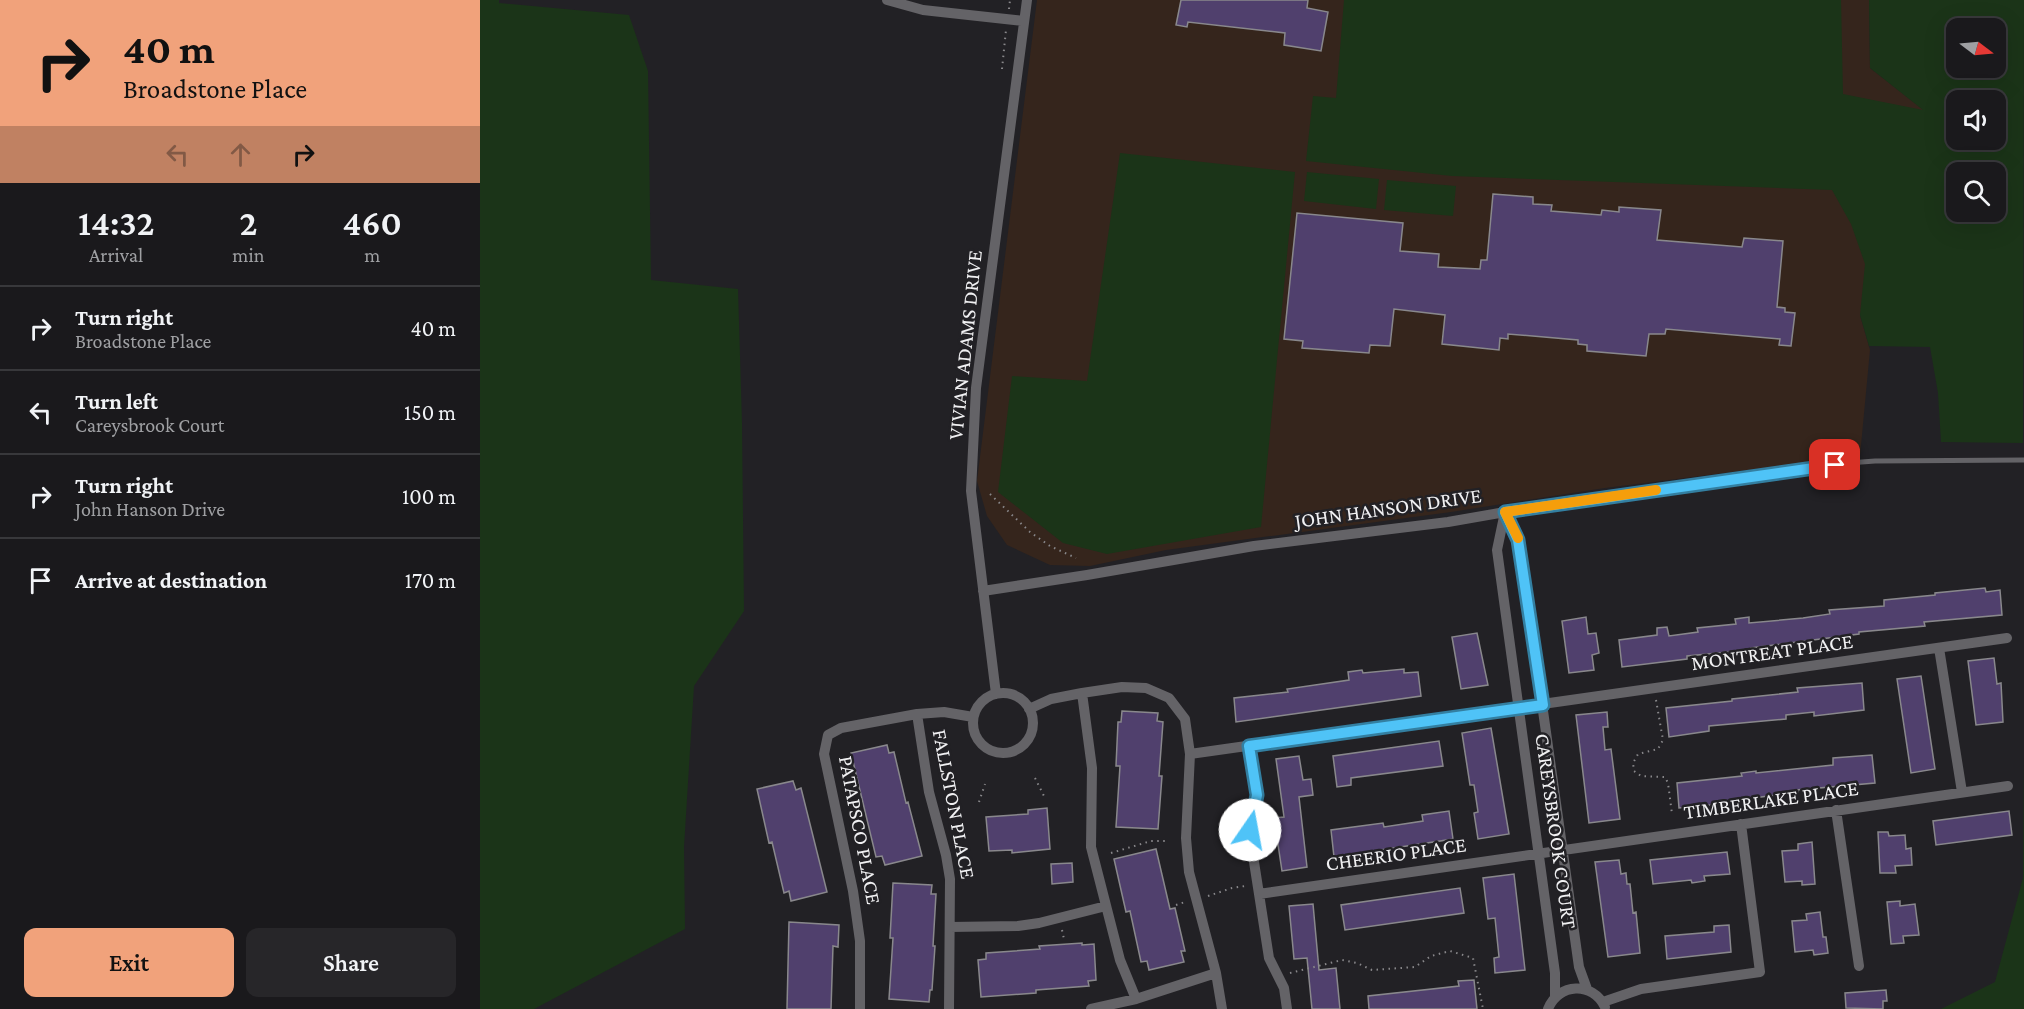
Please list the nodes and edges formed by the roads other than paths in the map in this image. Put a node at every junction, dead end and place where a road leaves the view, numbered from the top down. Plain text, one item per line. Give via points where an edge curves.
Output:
1 (887, 0) edge
2 (1027, 0) edge
3 (923, 5) edge
4 (1024, 21) junction
5 (2024, 460) edge
6 (1835, 465) joint
7 (1505, 512) junction
8 (983, 591) junction
9 (2007, 638) dead end
10 (1940, 648) junction
11 (1082, 693) junction
12 (996, 694) junction
13 (1543, 705) junction
14 (1519, 708) junction
15 (1029, 709) junction
16 (917, 714) junction
17 (973, 717) junction
18 (1249, 746) junction
19 (1190, 754) junction
20 (2008, 786) dead end
21 (1962, 792) junction
22 (1836, 810) junction
23 (1741, 824) junction
24 (1564, 850) junction
25 (1539, 853) junction
26 (1258, 888) junction
27 (1106, 906) junction
28 (950, 927) junction
29 (1859, 966) dead end
30 (1216, 973) junction
31 (1587, 989) junction
32 (1555, 997) junction
33 (1136, 999) junction
34 (1604, 1006) edge
35 (860, 1009) edge
36 (949, 1009) edge
37 (1091, 1009) edge
38 (1222, 1009) edge
39 (1287, 1009) edge
40 (1548, 1009) edge

1 - 3 street
2 - 4 street, VIVIAN ADAMS DRIVE
3 - 4 street
4 - 8 street, VIVIAN ADAMS DRIVE via 976,388 971,491
5 - 6 lane via 1886,460
6 - 7 street, JOHN HANSON DRIVE
7 - 8 street, JOHN HANSON DRIVE via 1254,546
7 - 13 street, CAREYSBROOK COURT via 1518,540
7 - 14 street, CAREYSBROOK COURT via 1497,550
8 - 12 street, VIVIAN ADAMS DRIVE
9 - 10 street, MONTREAT PLACE
10 - 13 street, MONTREAT PLACE
10 - 21 street
11 - 15 street via 1051,699
11 - 19 street via 1146,688 1169,698 1185,719
11 - 27 street via 1092,768 1092,847
12 - 15 street via 1015,696
12 - 17 street via 981,702
13 - 14 street, MONTREAT PLACE
13 - 24 street, CAREYSBROOK COURT
14 - 18 street, MONTREAT PLACE
14 - 25 street, CAREYSBROOK COURT
15 - 17 street via 1033,723 1030,737 1008,753 989,751 982,745 974,732
16 - 17 street, PATAPSCO PLACE via 944,712
16 - 28 street, FALLSTON PLACE via 929,792 950,879
16 - 35 street, PATAPSCO PLACE via 841,728 828,735 824,754 853,891 860,941
18 - 19 street, MONTREAT PLACE
18 - 26 street via 1257,795 1250,830
19 - 30 street via 1186,838 1189,872
20 - 21 street, TIMBERLAKE PLACE
21 - 22 street, TIMBERLAKE PLACE
22 - 23 street, TIMBERLAKE PLACE
22 - 29 street
23 - 24 street, TIMBERLAKE PLACE
23 - 34 street via 1760,972 1641,989
24 - 25 street, TIMBERLAKE PLACE
24 - 31 street, CAREYSBROOK COURT via 1579,967
25 - 26 street, CHEERIO PLACE
25 - 32 street, CAREYSBROOK COURT
26 - 39 street via 1269,958 1284,988
27 - 28 street via 1028,924
27 - 33 street via 1120,960
28 - 36 street, FALLSTON PLACE
30 - 33 street
30 - 38 street
31 - 32 street via 1572,988
31 - 34 street
32 - 40 street
33 - 37 street

